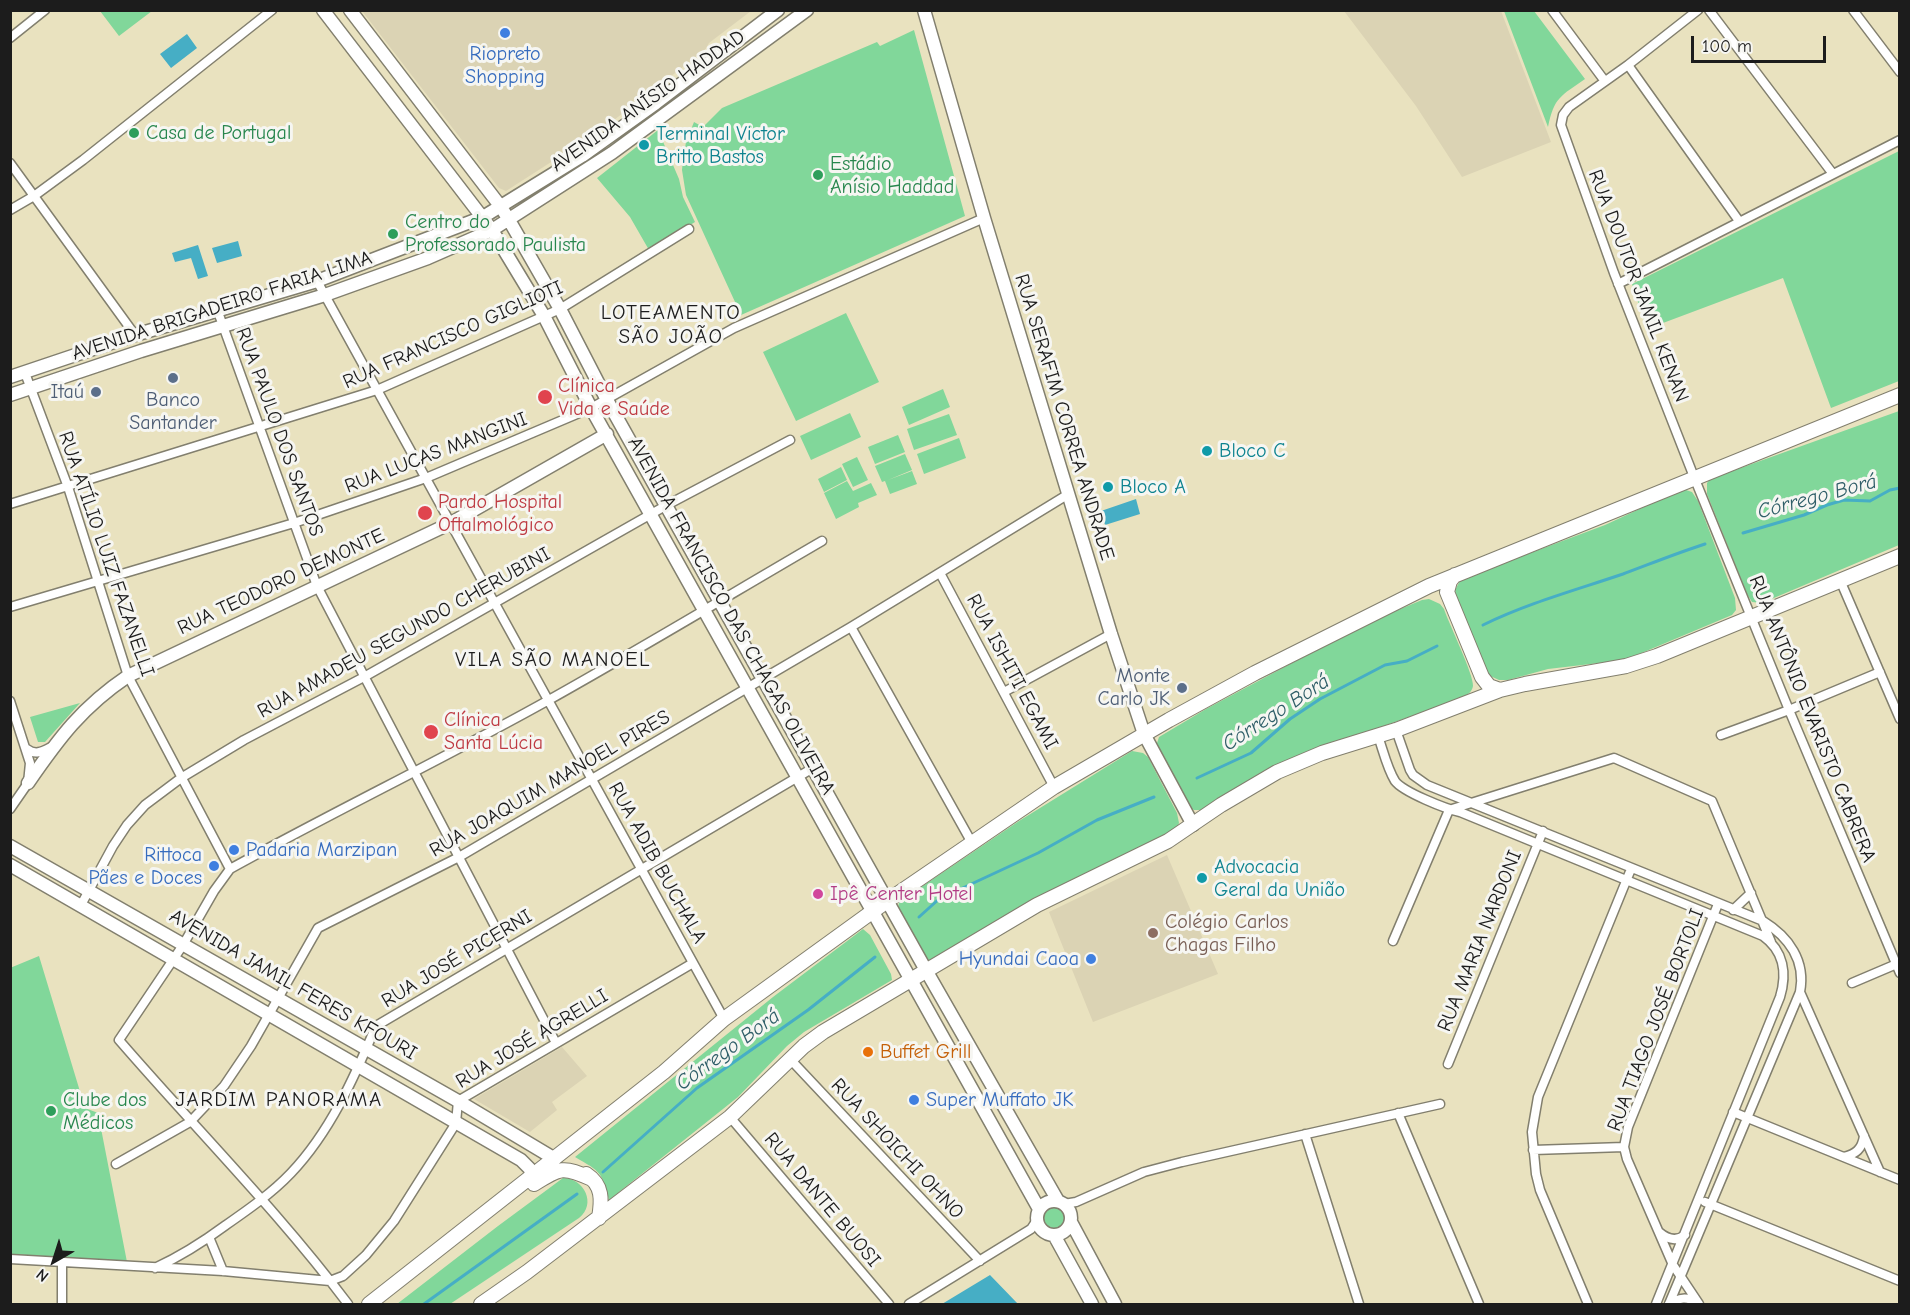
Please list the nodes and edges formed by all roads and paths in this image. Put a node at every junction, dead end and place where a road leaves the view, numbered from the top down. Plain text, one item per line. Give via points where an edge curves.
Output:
1 (45, 10) edge
2 (272, 10) edge
3 (323, 10) edge
4 (350, 10) edge
5 (778, 10) edge
6 (807, 10) edge
7 (924, 10) edge
8 (1552, 10) edge
9 (1698, 10) edge
10 (1709, 10) edge
11 (1853, 10) edge
12 (10, 38) edge
13 (376, 45) junction
14 (358, 56) junction
15 (1628, 65) junction
16 (1899, 72) edge
17 (1604, 80) junction
18 (656, 103) junction
19 (666, 115) junction
20 (1899, 140) edge
21 (453, 145) junction
22 (437, 158) junction
23 (10, 163) edge
24 (1833, 174) junction
25 (34, 196) junction
26 (501, 207) junction
27 (10, 210) edge
28 (483, 217) junction
29 (984, 218) junction
30 (509, 220) junction
31 (1740, 221) junction
32 (689, 229) dead end
33 (492, 230) junction
34 (317, 281) junction
35 (1618, 284) junction
36 (325, 295) junction
37 (560, 309) junction
38 (218, 312) junction
39 (544, 316) junction
40 (224, 327) junction
41 (135, 335) junction
42 (141, 351) junction
43 (25, 373) junction
44 (10, 377) edge
45 (31, 389) junction
46 (377, 390) junction
47 (10, 395) edge
48 (1899, 395) edge
49 (607, 400) junction
50 (591, 408) junction
51 (260, 428) junction
52 (607, 434) junction
53 (790, 440) dead end
54 (1694, 477) junction
55 (426, 478) junction
56 (68, 487) junction
57 (1067, 495) junction
58 (10, 504) edge
59 (667, 505) junction
60 (651, 514) junction
61 (294, 523) junction
62 (451, 523) junction
63 (822, 541) dead end
64 (1899, 556) edge
65 (940, 573) junction
66 (1455, 575) junction
67 (1840, 580) junction
68 (99, 581) junction
69 (316, 586) junction
70 (1429, 586) junction
71 (1447, 592) junction
72 (720, 601) junction
73 (495, 603) junction
74 (10, 607) edge
75 (705, 611) junction
76 (1751, 617) junction
77 (851, 627) junction
78 (1111, 634) junction
79 (1880, 672) junction
80 (128, 676) junction
81 (364, 677) junction
82 (1482, 677) junction
83 (763, 678) junction
84 (747, 688) junction
85 (1500, 690) junction
86 (1004, 692) junction
87 (548, 700) junction
88 (1474, 700) junction
89 (10, 701) edge
90 (1789, 710) junction
91 (1899, 719) edge
92 (1396, 730) junction
93 (1144, 734) junction
94 (1721, 735) dead end
95 (1378, 736) junction
96 (54, 746) junction
97 (27, 749) junction
98 (813, 768) junction
99 (415, 773) junction
100 (1413, 775) junction
101 (798, 777) junction
102 (181, 778) junction
103 (592, 780) junction
104 (28, 783) junction
105 (1054, 787) junction
106 (1403, 789) junction
107 (1471, 803) junction
108 (10, 809) edge
109 (1449, 810) junction
110 (1193, 825) junction
111 (1543, 831) junction
112 (972, 843) junction
113 (1538, 844) junction
114 (10, 846) edge
115 (459, 857) junction
116 (10, 865) edge
117 (230, 869) junction
118 (641, 869) junction
119 (1631, 869) junction
120 (1627, 881) junction
121 (89, 891) junction
122 (1751, 893) junction
123 (887, 901) junction
124 (1718, 904) junction
125 (81, 905) junction
126 (1733, 910) junction
127 (873, 912) junction
128 (1713, 916) junction
129 (1763, 921) junction
130 (1393, 941) dead end
131 (1772, 944) junction
132 (183, 945) junction
133 (507, 949) junction
134 (174, 959) junction
135 (693, 963) junction
136 (1898, 967) edge
137 (927, 972) junction
138 (912, 981) junction
139 (1852, 982) dead end
140 (1800, 992) junction
141 (1780, 997) junction
142 (277, 998) junction
143 (942, 999) junction
144 (1796, 1004) junction
145 (926, 1008) junction
146 (1808, 1011) junction
147 (268, 1014) junction
148 (724, 1019) junction
149 (556, 1043) junction
150 (366, 1049) junction
151 (790, 1059) junction
152 (1448, 1064) dead end
153 (359, 1067) junction
154 (458, 1101) junction
155 (1440, 1104) dead end
156 (1733, 1112) junction
157 (1398, 1113) junction
158 (730, 1117) junction
159 (1746, 1118) junction
160 (190, 1122) junction
161 (456, 1122) junction
162 (1305, 1134) junction
163 (1864, 1136) junction
164 (1624, 1147) junction
165 (1533, 1150) junction
166 (1843, 1157) junction
167 (555, 1159) junction
168 (116, 1164) dead end
169 (1880, 1172) junction
170 (533, 1175) junction
171 (592, 1179) junction
172 (1899, 1180) edge
173 (509, 1194) junction
174 (261, 1200) junction
175 (1698, 1200) junction
176 (1066, 1202) junction
177 (1710, 1204) junction
178 (599, 1218) junction
179 (1071, 1219) junction
180 (1041, 1225) junction
181 (1659, 1232) junction
182 (1685, 1235) junction
183 (209, 1237) junction
184 (10, 1259) edge
185 (980, 1261) junction
186 (62, 1263) junction
187 (1673, 1264) junction
188 (155, 1268) junction
189 (224, 1271) junction
190 (1681, 1276) junction
191 (330, 1281) junction
192 (1899, 1281) edge
193 (1669, 1304) edge
194 (1699, 1304) edge
195 (62, 1305) edge
196 (348, 1305) edge
197 (369, 1305) edge
198 (481, 1305) edge
199 (890, 1305) edge
200 (909, 1305) edge
201 (1092, 1305) edge
202 (1115, 1305) edge
203 (1359, 1305) edge
204 (1479, 1305) edge
205 (1588, 1305) edge
206 (1656, 1305) edge

1 - 12 street
2 - 25 street
3 - 14 main road, AVENIDA FRANCISCO DAS CHAGAS OLIVEIRA
4 - 13 main road, AVENIDA FRANCISCO DAS CHAGAS OLIVEIRA
5 - 18 main road, AVENIDA ANÍSIO HADDAD
6 - 19 main road, AVENIDA ANÍSIO HADDAD
7 - 29 main road, RUA SERAFIM CORREA ANDRADE
8 - 17 street
9 - 15 street
10 - 24 street
11 - 16 street
13 - 14 main road
13 - 21 main road, AVENIDA FRANCISCO DAS CHAGAS OLIVEIRA
14 - 22 main road, AVENIDA FRANCISCO DAS CHAGAS OLIVEIRA
15 - 17 street
15 - 31 street
17 - 35 street, RUA DOUTOR JAMIL KENAN via 1569,107 1561,125
18 - 19 main road
18 - 26 main road, AVENIDA ANÍSIO HADDAD
19 - 30 main road, AVENIDA ANÍSIO HADDAD
20 - 24 street
21 - 22 main road
21 - 26 main road, AVENIDA FRANCISCO DAS CHAGAS OLIVEIRA
22 - 28 main road, AVENIDA FRANCISCO DAS CHAGAS OLIVEIRA
23 - 25 street
24 - 31 street
25 - 27 street
25 - 41 street
26 - 28 main road, AVENIDA BRIGADEIRO FARIA LIMA
26 - 30 main road, AVENIDA FRANCISCO DAS CHAGAS OLIVEIRA
28 - 33 main road, AVENIDA FRANCISCO DAS CHAGAS OLIVEIRA
28 - 34 main road, AVENIDA BRIGADEIRO FARIA LIMA
29 - 49 street, RUA LUCAS MANGINI via 734,328
29 - 57 main road, RUA SERAFIM CORREA ANDRADE
30 - 33 main road, AVENIDA BRIGADEIRO FARIA LIMA
30 - 37 main road, AVENIDA FRANCISCO DAS CHAGAS OLIVEIRA
31 - 35 street
32 - 37 street, RUA FRANCISCO GIGLIOTI
33 - 36 main road, AVENIDA BRIGADEIRO FARIA LIMA
33 - 39 main road, AVENIDA FRANCISCO DAS CHAGAS OLIVEIRA
34 - 36 street, RUA ADIB BUCHALA
34 - 38 main road, AVENIDA BRIGADEIRO FARIA LIMA
35 - 54 street, RUA DOUTOR JAMIL KENAN
36 - 40 main road, AVENIDA BRIGADEIRO FARIA LIMA
36 - 46 street, RUA ADIB BUCHALA
37 - 39 street, RUA FRANCISCO GIGLIOTI
37 - 49 main road, AVENIDA FRANCISCO DAS CHAGAS OLIVEIRA
38 - 40 street, RUA PAULO DOS SANTOS
38 - 41 main road, AVENIDA BRIGADEIRO FARIA LIMA
39 - 46 street, RUA FRANCISCO GIGLIOTI
39 - 50 main road, AVENIDA FRANCISCO DAS CHAGAS OLIVEIRA
40 - 42 main road, AVENIDA BRIGADEIRO FARIA LIMA
40 - 51 street, RUA PAULO DOS SANTOS
41 - 42 main road
41 - 43 main road, AVENIDA BRIGADEIRO FARIA LIMA
42 - 45 main road, AVENIDA BRIGADEIRO FARIA LIMA
43 - 44 main road, AVENIDA BRIGADEIRO FARIA LIMA
43 - 45 street, RUA ATÍLIO LUIZ FAZANELLI
45 - 47 main road, AVENIDA BRIGADEIRO FARIA LIMA
45 - 56 street, RUA ATÍLIO LUIZ FAZANELLI
46 - 51 street, RUA FRANCISCO GIGLIOTI
46 - 55 street, RUA ADIB BUCHALA
48 - 54 main road
49 - 50 street, RUA LUCAS MANGINI
49 - 59 main road, AVENIDA FRANCISCO DAS CHAGAS OLIVEIRA
50 - 52 main road, AVENIDA FRANCISCO DAS CHAGAS OLIVEIRA
50 - 55 street, RUA LUCAS MANGINI
51 - 56 street, RUA FRANCISCO GIGLIOTI
51 - 61 street, RUA PAULO DOS SANTOS
52 - 60 main road, AVENIDA FRANCISCO DAS CHAGAS OLIVEIRA
52 - 62 main road, RUA TEODORO DEMONTE
53 - 59 street, RUA AMADEU SEGUNDO CHERUBINI
54 - 66 main road
54 - 76 street, RUA ANTÔNIO EVARISTO CABRERA
55 - 61 street, RUA LUCAS MANGINI
55 - 62 street, RUA ADIB BUCHALA
56 - 58 street, RUA FRANCISCO GIGLIOTI
56 - 68 street, RUA ATÍLIO LUIZ FAZANELLI
57 - 65 street, RUA JOAQUIM MANOEL PIRES
57 - 78 main road, RUA SERAFIM CORREA ANDRADE
59 - 60 street, RUA AMADEU SEGUNDO CHERUBINI
59 - 72 main road, AVENIDA FRANCISCO DAS CHAGAS OLIVEIRA
60 - 73 street, RUA AMADEU SEGUNDO CHERUBINI
60 - 75 main road, AVENIDA FRANCISCO DAS CHAGAS OLIVEIRA
61 - 68 street, RUA LUCAS MANGINI
61 - 69 street, RUA PAULO DOS SANTOS
62 - 69 main road, RUA TEODORO DEMONTE
62 - 73 street, RUA ADIB BUCHALA
63 - 72 street
64 - 67 main road
65 - 77 street, RUA JOAQUIM MANOEL PIRES
65 - 86 street, RUA ISHITI EGAMI
66 - 70 main road
66 - 71 main road
67 - 76 main road
67 - 79 street
68 - 74 street, RUA LUCAS MANGINI
68 - 80 street, RUA ATÍLIO LUIZ FAZANELLI
69 - 80 main road, RUA TEODORO DEMONTE
69 - 81 street, RUA PAULO DOS SANTOS
70 - 71 main road
70 - 93 main road
71 - 82 main road
72 - 75 street
72 - 83 main road, AVENIDA FRANCISCO DAS CHAGAS OLIVEIRA
73 - 81 street, RUA AMADEU SEGUNDO CHERUBINI
73 - 87 street, RUA ADIB BUCHALA
75 - 84 main road, AVENIDA FRANCISCO DAS CHAGAS OLIVEIRA
75 - 87 street
76 - 85 main road via 1626,666
76 - 90 street, RUA ANTÔNIO EVARISTO CABRERA
77 - 83 street, RUA JOAQUIM MANOEL PIRES
77 - 112 street
78 - 86 street
78 - 93 main road, RUA SERAFIM CORREA ANDRADE
79 - 90 street
79 - 91 street
80 - 96 main road, RUA TEODORO DEMONTE via 102,694
80 - 102 street, RUA ATÍLIO LUIZ FAZANELLI
81 - 99 street, RUA PAULO DOS SANTOS
81 - 102 street, RUA AMADEU SEGUNDO CHERUBINI
82 - 85 main road via 1489,686
82 - 88 main road
83 - 84 street, RUA JOAQUIM MANOEL PIRES
83 - 98 main road, AVENIDA FRANCISCO DAS CHAGAS OLIVEIRA
84 - 101 main road, AVENIDA FRANCISCO DAS CHAGAS OLIVEIRA
84 - 103 street, RUA JOAQUIM MANOEL PIRES
85 - 88 main road
86 - 105 street, RUA ISHITI EGAMI
87 - 99 street
87 - 103 street, RUA ADIB BUCHALA
88 - 92 main road
89 - 97 street
90 - 94 street
90 - 136 street, RUA ANTÔNIO EVARISTO CABRERA
92 - 95 main road
92 - 100 street
93 - 105 main road
93 - 110 main road, RUA SERAFIM CORREA ANDRADE
95 - 106 street via 1393,777
95 - 110 main road via 1277,772
96 - 97 street via 40,753
96 - 104 main road, RUA TEODORO DEMONTE
97 - 104 street
98 - 101 street, RUA JOSÉ PICERNI
98 - 123 main road, AVENIDA FRANCISCO DAS CHAGAS OLIVEIRA
99 - 115 street, RUA PAULO DOS SANTOS
99 - 117 street
100 - 106 street
100 - 107 street
101 - 118 street, RUA JOSÉ PICERNI
101 - 127 main road, AVENIDA FRANCISCO DAS CHAGAS OLIVEIRA
102 - 117 street, RUA ATÍLIO LUIZ FAZANELLI
102 - 121 street, RUA AMADEU SEGUNDO CHERUBINI via 145,805 127,825
103 - 115 street, RUA JOAQUIM MANOEL PIRES
103 - 118 street, RUA ADIB BUCHALA
104 - 108 street, RUA TEODORO DEMONTE
105 - 112 main road
106 - 109 street
107 - 109 street
107 - 111 street
107 - 122 street via 1614,758 1712,801
109 - 113 street
109 - 130 street
110 - 137 main road via 1037,905
111 - 113 street, RUA MARIA NARDONI
111 - 119 street
112 - 123 main road
113 - 120 street
113 - 152 street, RUA MARIA NARDONI
114 - 121 main road, AVENIDA JAMIL FERES KFOURI
115 - 133 street, RUA PAULO DOS SANTOS
115 - 142 street, RUA JOAQUIM MANOEL PIRES via 318,928
116 - 125 main road, AVENIDA JAMIL FERES KFOURI
117 - 132 street
118 - 133 street, RUA JOSÉ PICERNI
118 - 135 street, RUA ADIB BUCHALA
119 - 120 street
119 - 124 street
120 - 128 street
120 - 165 street via 1538,1097
121 - 125 street, RUA AMADEU SEGUNDO CHERUBINI
121 - 132 main road, AVENIDA JAMIL FERES KFOURI
122 - 126 street
122 - 129 street
123 - 127 main road
123 - 137 main road, AVENIDA FRANCISCO DAS CHAGAS OLIVEIRA
124 - 126 street
124 - 128 street, RUA TIAGO JOSÉ BORTOLI
125 - 134 main road, AVENIDA JAMIL FERES KFOURI
126 - 129 street
127 - 138 main road, AVENIDA FRANCISCO DAS CHAGAS OLIVEIRA
127 - 148 main road
128 - 131 street via 1763,936
128 - 164 street, RUA TIAGO JOSÉ BORTOLI via 1628,1127
129 - 131 street
129 - 140 street via 1782,935 1795,952
131 - 141 street via 1785,976
132 - 134 street
132 - 142 main road, AVENIDA JAMIL FERES KFOURI
133 - 149 street, RUA PAULO DOS SANTOS
133 - 150 street, RUA JOSÉ PICERNI via 376,1026
134 - 147 main road, AVENIDA JAMIL FERES KFOURI
134 - 160 street via 119,1040
135 - 148 street, RUA ADIB BUCHALA
135 - 149 street, RUA JOSÉ AGRELLI
136 - 139 street
137 - 138 main road
137 - 143 main road, AVENIDA FRANCISCO DAS CHAGAS OLIVEIRA
138 - 145 main road, AVENIDA FRANCISCO DAS CHAGAS OLIVEIRA
138 - 151 main road via 823,1032
140 - 144 street
140 - 146 street
141 - 144 street
141 - 156 street
142 - 147 street, RUA JOAQUIM MANOEL PIRES
142 - 150 main road, AVENIDA JAMIL FERES KFOURI
143 - 145 main road
143 - 176 main road, AVENIDA FRANCISCO DAS CHAGAS OLIVEIRA
144 - 146 street
144 - 159 street
145 - 180 main road, AVENIDA FRANCISCO DAS CHAGAS OLIVEIRA
146 - 163 street
147 - 153 main road, AVENIDA JAMIL FERES KFOURI
147 - 160 street, RUA JOAQUIM MANOEL PIRES via 224,1086
148 - 167 main road
149 - 154 street, RUA JOSÉ AGRELLI
150 - 153 street, RUA JOSÉ PICERNI
150 - 154 main road, AVENIDA JAMIL FERES KFOURI
151 - 158 main road
151 - 185 street, RUA SHOICHI OHNO
153 - 161 main road, AVENIDA JAMIL FERES KFOURI
153 - 174 street, RUA JOSÉ PICERNI via 317,1140 292,1172
154 - 161 street, RUA JOSÉ AGRELLI
154 - 167 main road, AVENIDA JAMIL FERES KFOURI
155 - 157 street
156 - 159 street
156 - 175 street
157 - 162 street
157 - 204 street
158 - 178 main road
158 - 199 street, RUA DANTE BUOSI
159 - 166 street
159 - 177 street
160 - 168 street, RUA JOAQUIM MANOEL PIRES
160 - 174 street
161 - 170 main road, AVENIDA JAMIL FERES KFOURI via 521,1160
161 - 191 street, RUA JOSÉ AGRELLI via 394,1221 344,1276
162 - 176 street via 1144,1172
162 - 203 street
163 - 166 street via 1858,1151
163 - 169 street
164 - 165 street
164 - 181 street
165 - 205 street via 1540,1190
166 - 169 street
167 - 170 main road
167 - 171 main road
169 - 172 street
170 - 173 main road
171 - 173 main road via 562,1169
171 - 178 main road via 602,1198
173 - 197 main road
174 - 183 street, RUA JOSÉ PICERNI
174 - 191 street
175 - 177 street
175 - 182 street
176 - 179 main road, AVENIDA FRANCISCO DAS CHAGAS OLIVEIRA
176 - 180 main road via 1047,1202
177 - 190 street
177 - 192 street
178 - 198 main road
179 - 180 main road via 1065,1231
179 - 202 main road, AVENIDA FRANCISCO DAS CHAGAS OLIVEIRA
180 - 185 street
180 - 201 main road, AVENIDA FRANCISCO DAS CHAGAS OLIVEIRA
181 - 182 street via 1672,1239
181 - 187 street
182 - 187 street
183 - 188 street, RUA JOSÉ PICERNI
183 - 189 street
184 - 186 street
185 - 200 street
186 - 188 street
186 - 195 street
187 - 190 street
187 - 206 street
188 - 189 street
189 - 191 street
190 - 193 street
190 - 194 street
191 - 196 street
193 - 194 street via 1684,1298

